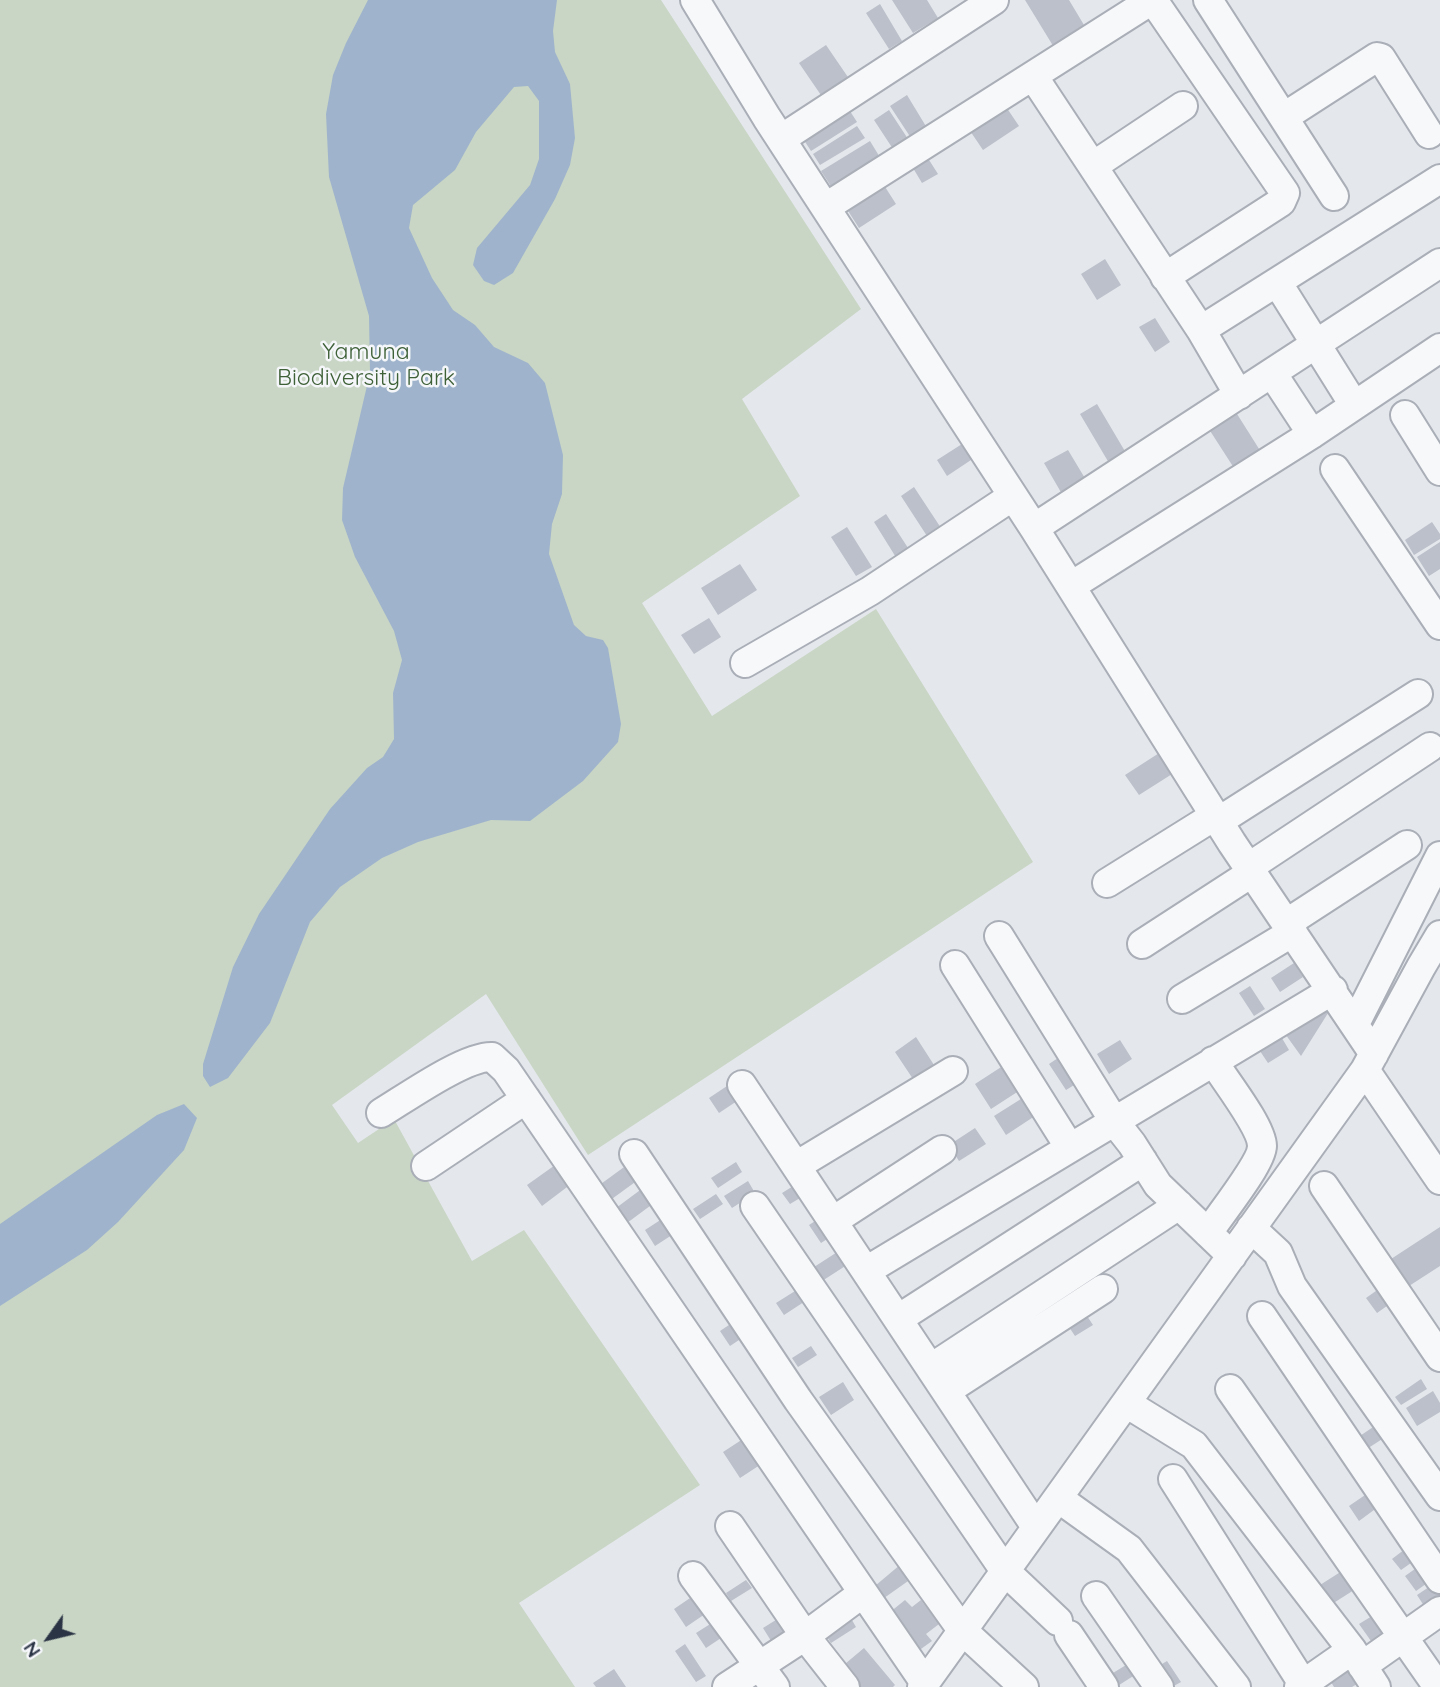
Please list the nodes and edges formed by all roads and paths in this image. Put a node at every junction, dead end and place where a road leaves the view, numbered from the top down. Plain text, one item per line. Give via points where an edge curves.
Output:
1 (695, 0) edge
2 (994, 0) edge
3 (1152, 0) edge
4 (1208, 0) edge
5 (1033, 76) junction
6 (1183, 106) dead end
7 (1284, 117) junction
8 (1429, 134) dead end
9 (781, 139) junction
10 (1093, 166) junction
11 (1440, 179) edge
12 (1334, 196) dead end
13 (826, 207) junction
14 (1440, 263) edge
15 (1165, 277) junction
16 (1277, 282) junction
17 (1201, 330) junction
18 (1317, 344) junction
19 (1440, 348) edge
20 (1272, 373) junction
21 (1239, 395) junction
22 (1354, 405) junction
23 (1405, 415) dead end
24 (1312, 434) junction
25 (1335, 469) dead end
26 (1440, 471) edge
27 (1013, 496) junction
28 (1034, 528) junction
29 (1072, 586) junction
30 (1440, 625) edge
31 (745, 663) dead end
32 (1418, 694) dead end
33 (1430, 747) dead end
34 (1218, 818) junction
35 (1407, 845) dead end
36 (1440, 856) edge
37 (1251, 870) junction
38 (1107, 883) dead end
39 (1290, 927) junction
40 (1440, 935) edge
41 (999, 936) dead end
42 (1142, 944) dead end
43 (955, 965) dead end
44 (1333, 990) junction
45 (1182, 999) dead end
46 (1355, 1024) junction
47 (1213, 1061) junction
48 (1369, 1062) junction
49 (953, 1072) dead end
50 (742, 1085) dead end
51 (526, 1100) junction
52 (380, 1113) dead end
53 (1114, 1121) junction
54 (1070, 1148) junction
55 (942, 1150) dead end
56 (634, 1154) dead end
57 (1143, 1161) junction
58 (426, 1166) dead end
59 (796, 1166) junction
60 (1440, 1180) edge
61 (1324, 1186) dead end
62 (1179, 1205) junction
63 (755, 1206) dead end
64 (833, 1221) junction
65 (1251, 1228) junction
66 (1208, 1233) junction
67 (1232, 1256) junction
68 (866, 1271) junction
69 (1103, 1290) dead end
70 (1262, 1316) dead end
71 (898, 1319) junction
72 (1440, 1357) edge
73 (938, 1379) junction
74 (1230, 1389) dead end
75 (1126, 1403) junction
76 (1172, 1479) dead end
77 (1440, 1496) edge
78 (1058, 1498) junction
79 (730, 1526) dead end
80 (1036, 1527) junction
81 (1005, 1571) junction
82 (693, 1576) dead end
83 (1440, 1579) edge
84 (863, 1593) junction
85 (1096, 1595) dead end
86 (1440, 1611) edge
87 (962, 1630) junction
88 (805, 1636) junction
89 (1404, 1637) junction
90 (1364, 1668) edge
91 (767, 1677) edge
92 (923, 1685) edge
93 (1302, 1686) edge
94 (727, 1687) edge
95 (845, 1687) edge
96 (1023, 1687) edge
97 (1104, 1687) edge
98 (1159, 1687) edge
99 (1236, 1687) edge
100 (1438, 1687) edge

1 - 9 street
2 - 9 street
3 - 5 street
3 - 15 street via 1285,193 1281,202
4 - 7 street
5 - 10 street
5 - 13 street
6 - 10 street
7 - 8 street via 1377,57
7 - 12 street
9 - 13 street
10 - 15 street
11 - 16 street
13 - 27 street
14 - 18 street
15 - 17 street
16 - 17 street
16 - 18 street
17 - 21 street
18 - 20 street
18 - 22 street
19 - 22 street
20 - 21 street
20 - 24 street
21 - 28 street
22 - 24 street
23 - 26 street
24 - 29 street
25 - 30 street
27 - 28 street
27 - 31 street via 870,591
28 - 29 street
29 - 34 street
32 - 34 street
33 - 37 street
34 - 37 street
34 - 38 street
35 - 39 street
36 - 46 street
37 - 39 street
37 - 42 street
39 - 44 street
39 - 45 street
40 - 48 street
41 - 53 street
43 - 54 street
44 - 46 street
44 - 47 street
46 - 48 street
47 - 53 street
47 - 66 street via 1252,1121 1263,1148
48 - 60 street
48 - 65 street
49 - 59 street
50 - 59 street
51 - 52 street via 506,1070 492,1057 483,1056
51 - 58 street
51 - 84 street
53 - 54 street
53 - 57 street
54 - 68 street
55 - 64 street
56 - 87 street via 798,1400
57 - 62 street via 1157,1185
57 - 71 street
59 - 64 street
61 - 72 street
62 - 66 street
62 - 73 street
63 - 81 street
64 - 68 street
65 - 67 street
65 - 77 street via 1278,1253 1292,1286
66 - 67 street
67 - 75 street
68 - 71 street
69 - 73 street
70 - 83 street
71 - 73 street
73 - 80 street
74 - 89 street
75 - 78 street
75 - 90 street via 1192,1443
76 - 93 street
78 - 80 street
78 - 99 street via 1126,1546
79 - 88 street
80 - 81 street
81 - 87 street
81 - 97 street via 1063,1628
82 - 91 street
84 - 88 street
84 - 92 street
85 - 98 street
86 - 89 street
87 - 92 street
87 - 96 street
88 - 91 street
88 - 95 street
89 - 90 street
89 - 100 street
90 - 93 street
91 - 94 street

